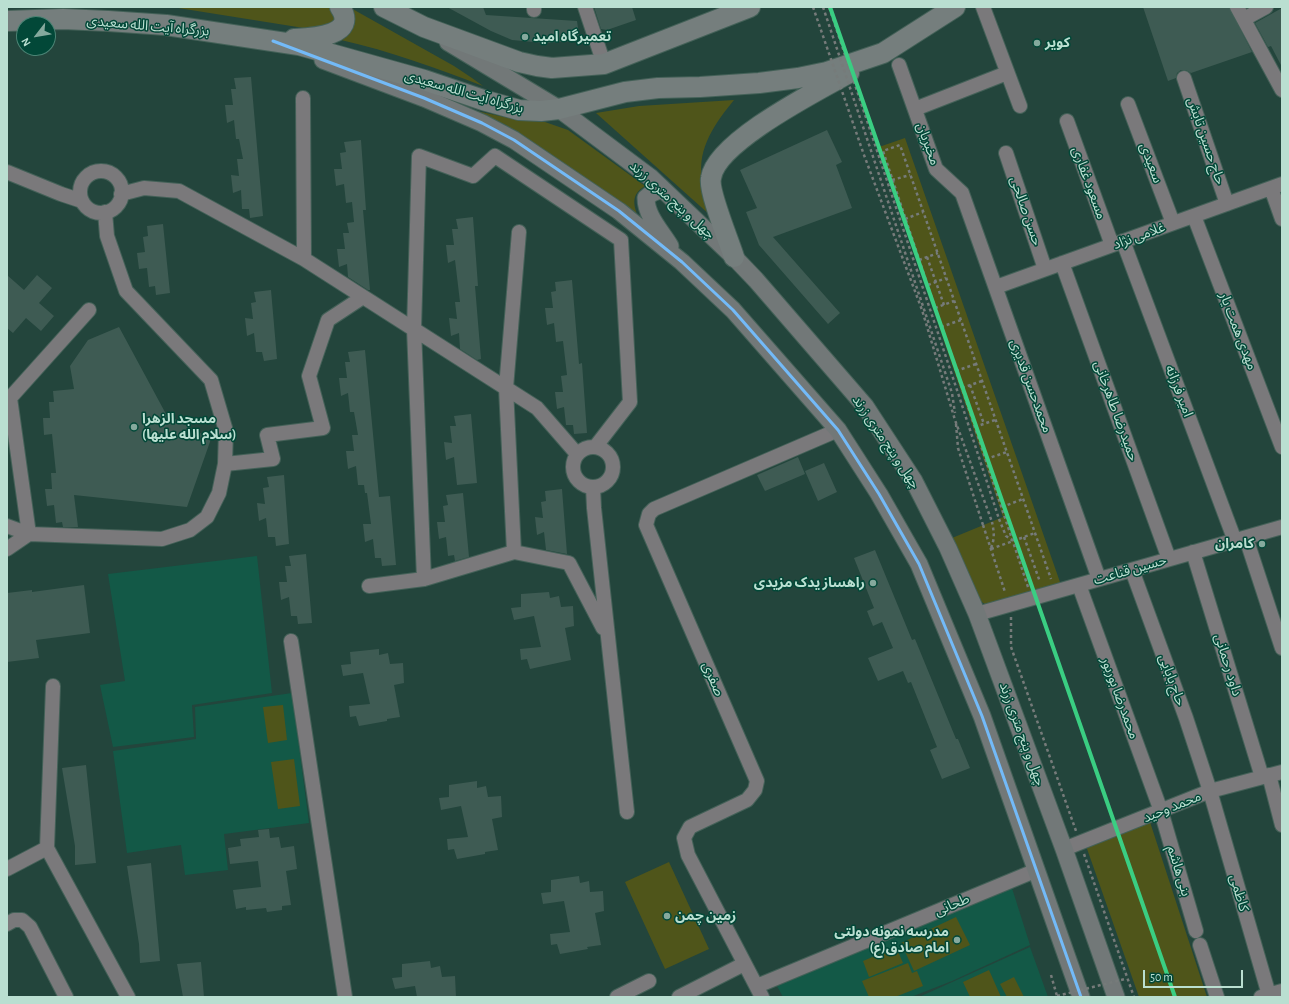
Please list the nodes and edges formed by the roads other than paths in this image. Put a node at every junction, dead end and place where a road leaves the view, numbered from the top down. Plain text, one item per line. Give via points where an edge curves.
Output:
1 (340, 7) edge
2 (385, 7) edge
3 (585, 7) edge
4 (750, 7) edge
5 (954, 7) edge
6 (983, 7) edge
7 (1266, 7) edge
8 (1241, 13) edge
9 (7, 21) edge
10 (424, 27) junction
11 (272, 41) junction
12 (883, 53) junction
13 (604, 64) junction
14 (899, 65) dead end
15 (1007, 73) junction
16 (1184, 78) dead end
17 (1282, 90) edge
18 (303, 98) dead end
19 (1128, 104) dead end
20 (1020, 106) dead end
21 (916, 109) junction
22 (560, 110) junction
23 (1067, 121) dead end
24 (1006, 153) dead end
25 (7, 172) edge
26 (1276, 186) edge
27 (662, 189) junction
28 (962, 193) joint
29 (122, 194) junction
30 (82, 201) junction
31 (1228, 204) junction
32 (105, 212) junction
33 (1194, 216) junction
34 (1282, 219) edge
35 (1173, 223) junction
36 (519, 232) dead end
37 (1118, 243) junction
38 (734, 257) junction
39 (304, 259) junction
40 (682, 262) junction
41 (1062, 263) junction
42 (1045, 269) junction
43 (996, 287) junction
44 (362, 297) junction
45 (89, 310) dead end
46 (414, 329) junction
47 (506, 388) junction
48 (838, 430) junction
49 (596, 446) junction
50 (1282, 447) edge
51 (577, 454) junction
52 (225, 464) junction
53 (593, 487) junction
54 (7, 526) edge
55 (1282, 527) edge
56 (29, 534) junction
57 (1240, 539) junction
58 (7, 549) edge
59 (514, 552) junction
60 (1193, 552) junction
61 (1169, 559) junction
62 (1132, 570) junction
63 (424, 579) junction
64 (1099, 579) junction
65 (1080, 584) junction
66 (368, 586) dead end
67 (977, 614) junction
68 (607, 635) junction
69 (291, 641) dead end
70 (1282, 648) edge
71 (53, 686) dead end
72 (1271, 775) edge
73 (1210, 791) junction
74 (1161, 811) junction
75 (627, 812) dead end
76 (1282, 825) edge
77 (47, 848) junction
78 (1064, 849) junction
79 (7, 869) edge
80 (1037, 870) junction
81 (7, 924) edge
82 (1196, 931) dead end
83 (1200, 945) dead end
84 (744, 964) junction
85 (649, 981) dead end
86 (760, 992) edge
87 (1271, 994) edge
88 (66, 997) edge
89 (128, 997) edge
90 (345, 997) edge
91 (617, 997) edge
92 (679, 997) edge
93 (1081, 997) edge
94 (1116, 997) edge
95 (1217, 997) edge

1 - 11 highway via 344,21 340,29 334,32 317,37
2 - 10 highway
3 - 13 street
4 - 13 highway
5 - 12 highway, بزرگراه آیت الله سعیدی
6 - 15 street
7 - 8 street
8 - 17 street
9 - 11 highway, بزرگراه آیت الله سعیدی via 63,19 166,25
10 - 13 highway via 519,62 537,66 552,68
10 - 22 main road, چهل و پنج متری زرند
11 - 22 highway, بزرگراه آیت الله سعیدی via 323,51 519,110
11 - 40 main road via 424,98 514,140 620,212
12 - 22 highway, بزرگراه آیت الله سعیدی via 827,72 798,78 625,92
12 - 38 highway via 794,104 748,134 731,147 718,162 710,178
14 - 21 street, مخبریان
15 - 20 street
15 - 21 street, مخبریان
16 - 31 street, حاج حسین تابش
18 - 39 street
19 - 35 street, سعيدی
21 - 28 street, مخبریان via 936,169
22 - 27 main road, چهل و پنج متری زرند via 650,177
23 - 37 street, مسعود غفاری
24 - 42 street, حسن صالحی
25 - 30 street
26 - 31 street, غلامی نژاد
26 - 34 street
27 - 38 main road, چهل و پنج متری زرند
27 - 40 main road via 646,198 646,206
28 - 43 street, محمدحسن قدیری
29 - 30 street via 121,186 113,175 106,172 93,173 87,176 80,188
29 - 32 street via 116,206
29 - 39 street via 144,188 179,191
30 - 32 street via 92,211
31 - 33 street, غلامی نژاد
32 - 52 street via 107,236 126,291 211,380 226,431
33 - 35 street, غلامی نژاد
33 - 50 street, مهدی همت یار
35 - 37 street, غلامی نژاد
36 - 47 street
37 - 41 street, غلامی نژاد
37 - 57 street, امیر فرزانه
38 - 67 main road, چهل و پنج متری زرند via 865,406 914,481 948,548
39 - 44 street
40 - 48 main road via 733,310
41 - 42 street, غلامی نژاد
41 - 61 street, حمیدرضا طاهرخانی
42 - 43 street, غلامی نژاد
43 - 64 street, محمدحسن قدیری
44 - 46 street
44 - 52 street via 328,320 309,376 322,428 267,435 273,459
45 - 56 street via 10,398
46 - 47 street
46 - 49 street via 419,156 474,176 495,156 621,240 630,402
46 - 63 street
47 - 51 street via 537,408
47 - 59 street
48 - 80 main road via 919,564 982,716
48 - 84 street, صفری via 654,509 649,514 646,525 757,780 756,790 747,800 690,827 684,838 688,854
49 - 51 street via 582,449
49 - 53 street via 608,453 614,466 605,483
51 - 53 street via 574,460 574,473 581,483
52 - 56 street via 219,493 207,517 190,530 162,539
53 - 68 street
54 - 56 street
55 - 57 street, حسین قناعت
56 - 58 street
57 - 60 street, حسین قناعت
57 - 70 street, امیر فرزانه
59 - 63 street
59 - 68 street via 569,563
60 - 61 street, حسین قناعت
60 - 72 street, داود رحمانی
61 - 62 street, حسین قناعت
62 - 64 street, حسین قناعت
62 - 73 street, حاج بابایی
63 - 66 street
64 - 65 street, حسین قناعت
65 - 67 street, حسین قناعت
65 - 74 street, محمدرضا بوربور
67 - 78 main road, چهل و پنج متری زرند
68 - 75 street
69 - 90 street
71 - 77 street
72 - 73 street, محمد وحید
72 - 76 street, داود رحمانی
73 - 74 street, محمد وحید
73 - 87 street, کاظمی
74 - 78 street, محمد وحید
74 - 82 street, بنی هاشم
77 - 79 street
77 - 89 street
78 - 94 main road, چهل و پنج متری زرند
80 - 86 street, طحانی
80 - 93 main road
81 - 88 street via 14,920 22,920 30,927
83 - 95 street
84 - 86 street, صفری
84 - 92 street
85 - 91 street

